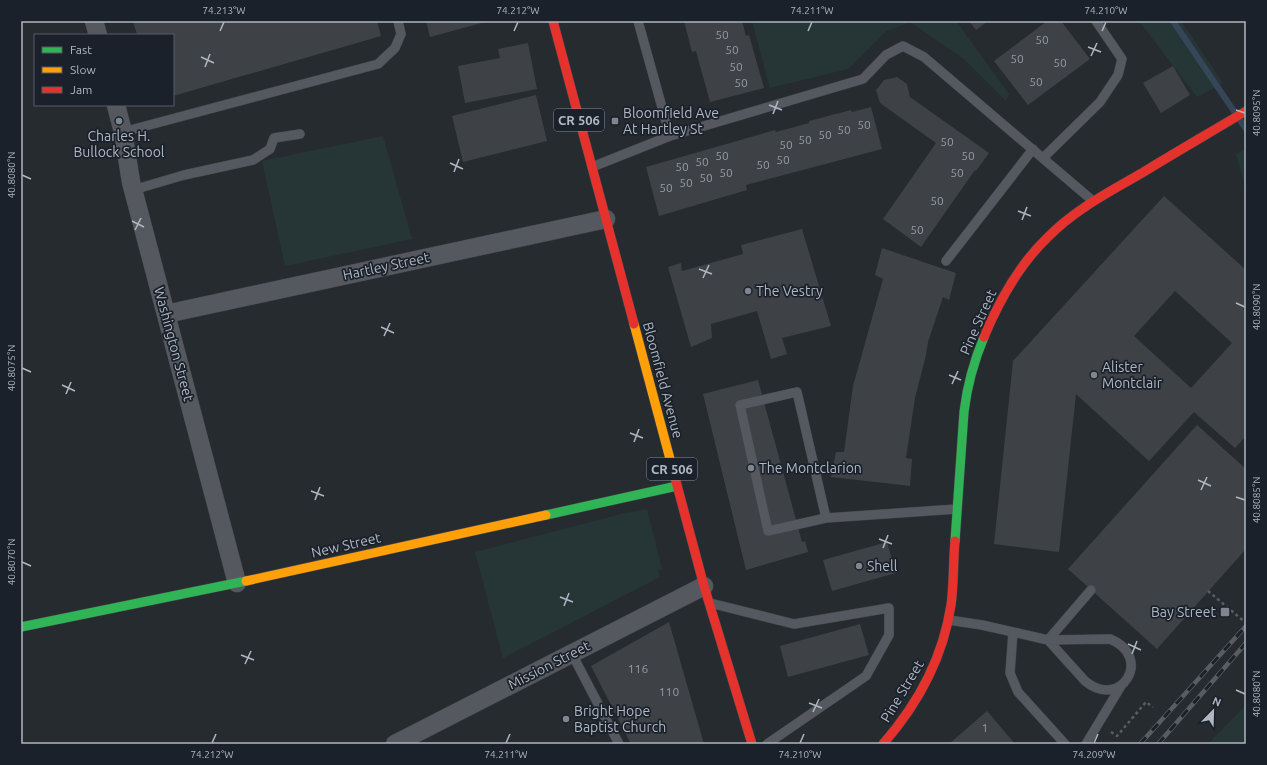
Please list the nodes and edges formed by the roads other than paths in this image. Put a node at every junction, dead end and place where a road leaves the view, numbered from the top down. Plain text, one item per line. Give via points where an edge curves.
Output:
1 (94, 21) edge
2 (398, 21) edge
3 (553, 21) edge
4 (638, 21) edge
5 (1096, 21) edge
6 (98, 34) edge
7 (116, 106) edge
8 (1246, 110) edge
9 (122, 132) junction
10 (300, 134) dead end
11 (670, 136) junction
12 (1033, 150) junction
13 (1043, 158) junction
14 (592, 167) junction
15 (133, 190) junction
16 (1094, 201) junction
17 (606, 219) junction
18 (946, 261) dead end
19 (166, 314) junction
20 (677, 486) junction
21 (957, 509) junction
22 (826, 518) junction
23 (237, 583) junction
24 (1091, 590) dead end
25 (706, 594) junction
26 (949, 620) junction
27 (21, 627) edge
28 (1013, 632) junction
29 (1048, 640) junction
30 (572, 654) junction
31 (1120, 686) junction
32 (395, 744) edge
33 (619, 744) edge
34 (752, 744) edge
35 (767, 744) edge
36 (883, 744) edge
37 (1065, 744) edge
38 (1086, 744) edge

1 - 6 street
2 - 9 lane via 401,34 395,48 378,64
3 - 14 street, Bloomfield Avenue / CR 506
4 - 11 lane
5 - 13 lane via 1122,59 1118,75 1100,102
7 - 9 street, Washington Street
8 - 16 street, Pine Street
9 - 15 street, Washington Street
10 - 15 lane via 274,138 270,149 253,160 184,175
11 - 12 lane via 863,79 886,55 903,46 924,56
11 - 14 lane
12 - 13 lane
12 - 18 lane
13 - 16 lane
14 - 17 street, Bloomfield Avenue / CR 506
15 - 19 street, Washington Street
16 - 21 street, Pine Street via 1064,222 1036,250 1012,282 988,328 976,356 967,392
17 - 19 street, Hartley Street
17 - 20 street, Bloomfield Avenue / CR 506
19 - 23 street, Washington Street
20 - 23 street, New Street
20 - 25 street, Bloomfield Avenue / CR 506
21 - 22 lane
21 - 26 street, Pine Street
22 - 22 lane via 768,531 740,404 797,392
23 - 27 street, New Street
24 - 29 lane
25 - 30 street, Mission Street
25 - 34 street, Bloomfield Avenue / CR 506
25 - 35 lane via 794,624 889,608 889,635 866,676
26 - 28 lane
26 - 36 street, Pine Street via 929,677 903,719
28 - 29 lane
28 - 37 lane via 1010,673 1018,692
29 - 31 lane via 1092,687 1109,690
29 - 31 lane via 1110,639 1119,642 1126,648 1132,665 1130,674
30 - 32 street, Mission Street
30 - 33 lane
31 - 38 lane

